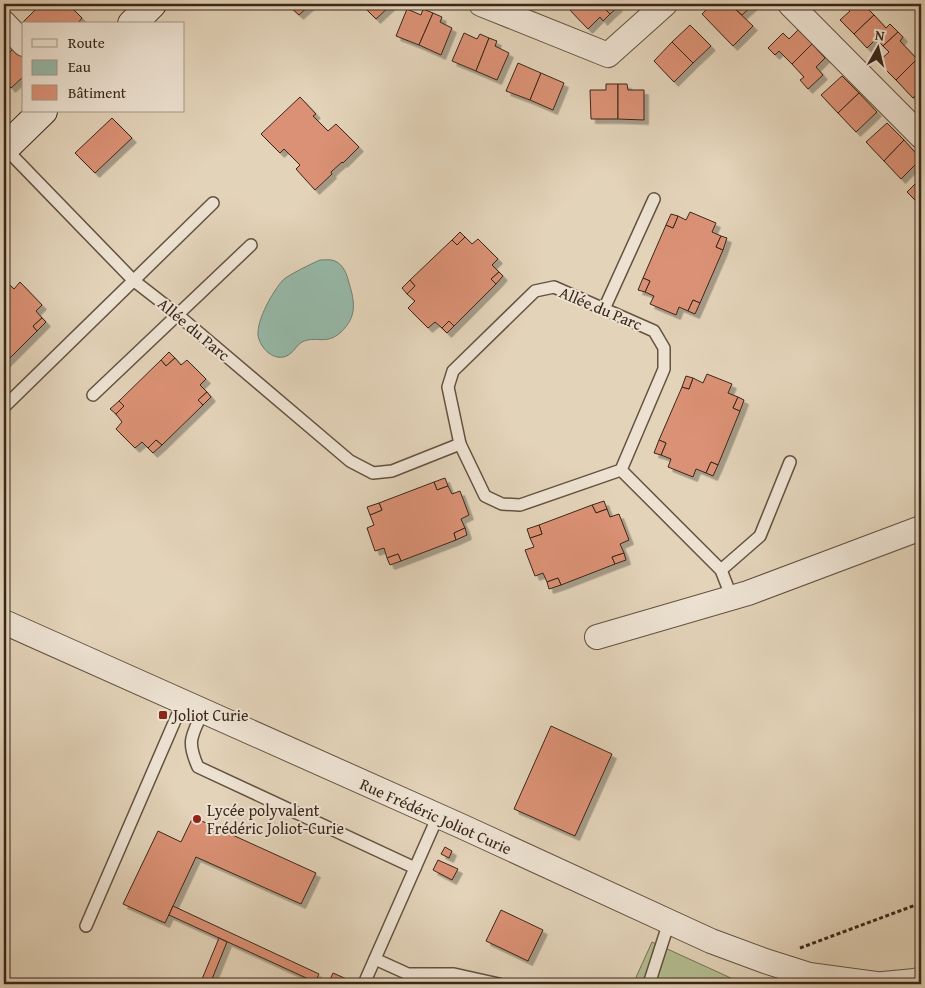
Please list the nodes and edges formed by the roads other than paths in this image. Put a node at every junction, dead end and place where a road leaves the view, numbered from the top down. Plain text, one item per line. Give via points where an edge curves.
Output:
1 (152, 4) edge
2 (481, 4) edge
3 (665, 4) edge
4 (790, 4) edge
5 (134, 22) edge
6 (4, 23) edge
7 (22, 42) edge
8 (41, 112) edge
9 (921, 136) edge
10 (4, 149) edge
11 (654, 199) dead end
12 (213, 203) dead end
13 (251, 245) dead end
14 (133, 280) junction
15 (604, 309) junction
16 (178, 315) junction
17 (93, 395) dead end
18 (4, 407) edge
19 (460, 444) junction
20 (790, 462) dead end
21 (621, 470) junction
22 (921, 528) edge
23 (720, 570) junction
24 (732, 598) junction
25 (4, 622) edge
26 (597, 637) dead end
27 (193, 706) junction
28 (438, 816) junction
29 (414, 868) junction
30 (669, 922) junction
31 (86, 926) dead end
32 (375, 959) junction
33 (366, 979) dead end
34 (407, 979) edge
35 (921, 979) edge
36 (499, 984) edge
37 (649, 984) edge
38 (876, 984) edge
39 (883, 984) edge

1 - 5 main road
2 - 3 street via 608,55
4 - 9 street
6 - 7 street
8 - 10 main road
10 - 14 lane, Allée du Parc
11 - 15 lane
12 - 14 lane
13 - 16 lane
14 - 16 lane, Allée du Parc
14 - 18 lane
15 - 19 lane, Allée du Parc via 554,287 536,291 453,371 448,387
15 - 21 lane, Allée du Parc via 654,331 664,348 664,369
16 - 17 lane
16 - 19 lane, Allée du Parc via 350,461 373,473 392,471
19 - 21 lane, Allée du Parc via 485,496 502,504 520,505
20 - 23 lane via 760,536
21 - 23 lane
22 - 24 street
23 - 24 lane
24 - 26 street
25 - 27 street, Rue Frédéric Joliot Curie
27 - 28 street, Rue Frédéric Joliot Curie
27 - 29 lane via 191,752 198,767
27 - 31 lane via 165,746
28 - 29 lane
28 - 30 street, Rue Frédéric Joliot Curie
29 - 32 lane
30 - 37 lane
30 - 38 street, Rue Frédéric Joliot Curie via 710,941 809,975
32 - 33 lane
32 - 34 lane
34 - 36 lane via 454,974
35 - 39 street

